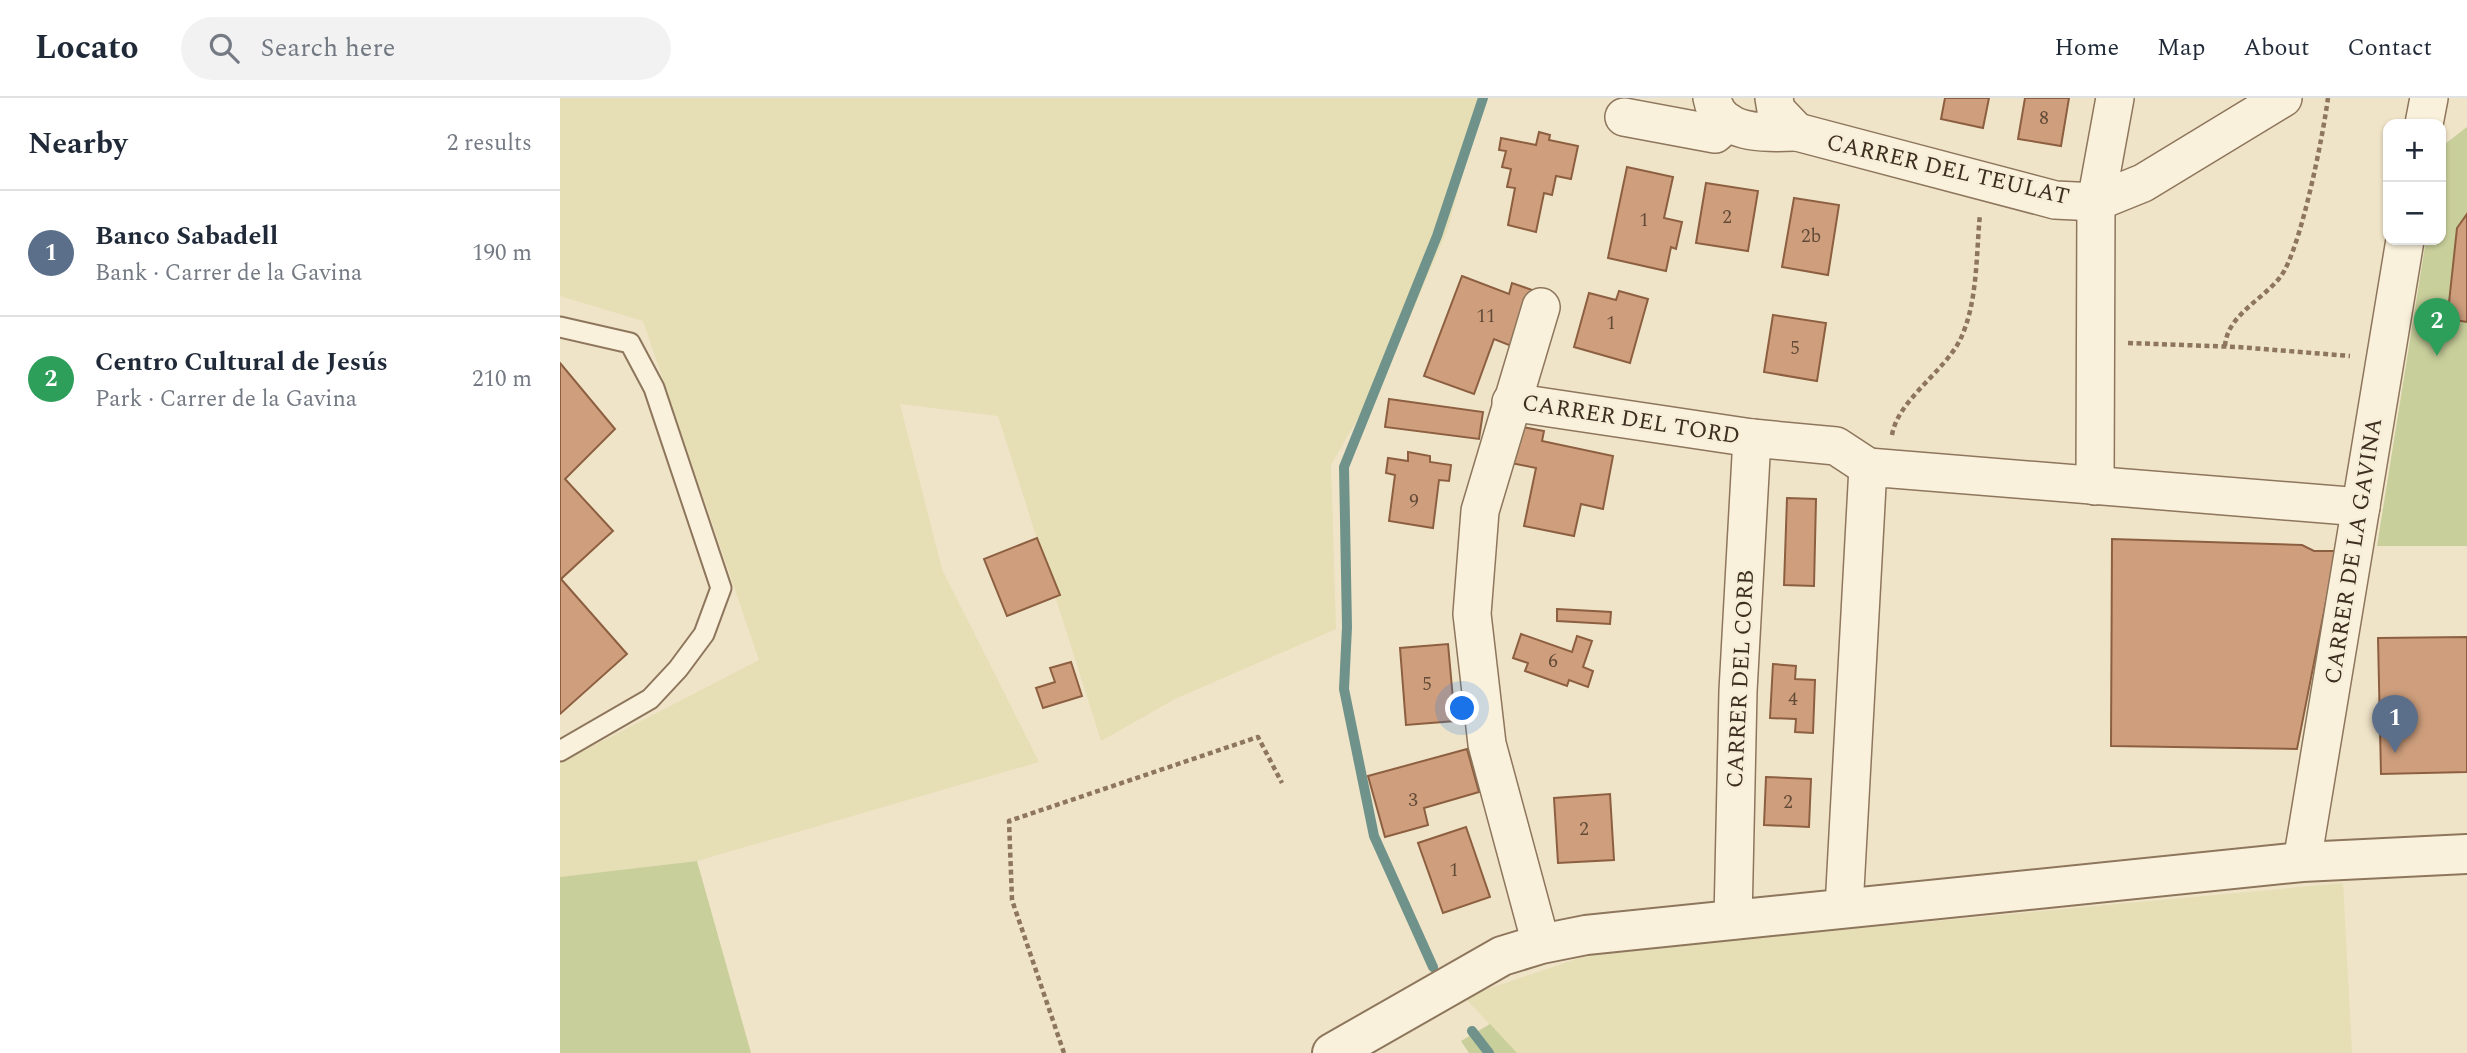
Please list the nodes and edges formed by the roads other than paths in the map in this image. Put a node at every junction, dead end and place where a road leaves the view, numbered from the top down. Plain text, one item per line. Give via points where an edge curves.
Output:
1 (1774, 98) edge
2 (2115, 98) edge
3 (2283, 98) edge
4 (2429, 98) edge
5 (1720, 110) edge
6 (1624, 117) dead end
7 (2425, 119) edge
8 (1797, 132) junction
9 (2096, 202) junction
10 (2404, 245) edge
11 (1541, 307) dead end
12 (560, 327) edge
13 (1511, 402) junction
14 (1752, 438) junction
15 (1878, 468) junction
16 (2095, 486) junction
17 (2361, 507) junction
18 (560, 751) edge
19 (2467, 854) edge
20 (2302, 862) junction
21 (1844, 908) junction
22 (1733, 920) junction
23 (1541, 944) junction
24 (1332, 1053) edge

1 - 8 street via 1776,110
2 - 9 street
3 - 9 street, CARRER DEL TEULAT via 2143,183
4 - 7 street
5 - 6 street via 1715,134
5 - 8 street, CARRER DEL TEULAT via 1759,133
8 - 9 street, CARRER DEL TEULAT via 2055,200
9 - 16 street
10 - 17 street, CARRER DE LA GAVINA
11 - 13 street
12 - 18 lane via 630,343 654,388 721,588 704,634 650,699
13 - 14 street, CARRER DEL TORD
13 - 23 street via 1480,511 1472,614 1487,744
14 - 15 street, CARRER DEL TORD via 1836,446
14 - 22 street, CARRER DEL CORB via 1738,691
15 - 16 street
15 - 21 street
16 - 17 street
17 - 20 street, CARRER DE LA GAVINA
19 - 20 street
20 - 21 street
21 - 22 street
22 - 23 street
23 - 24 street via 1502,956

